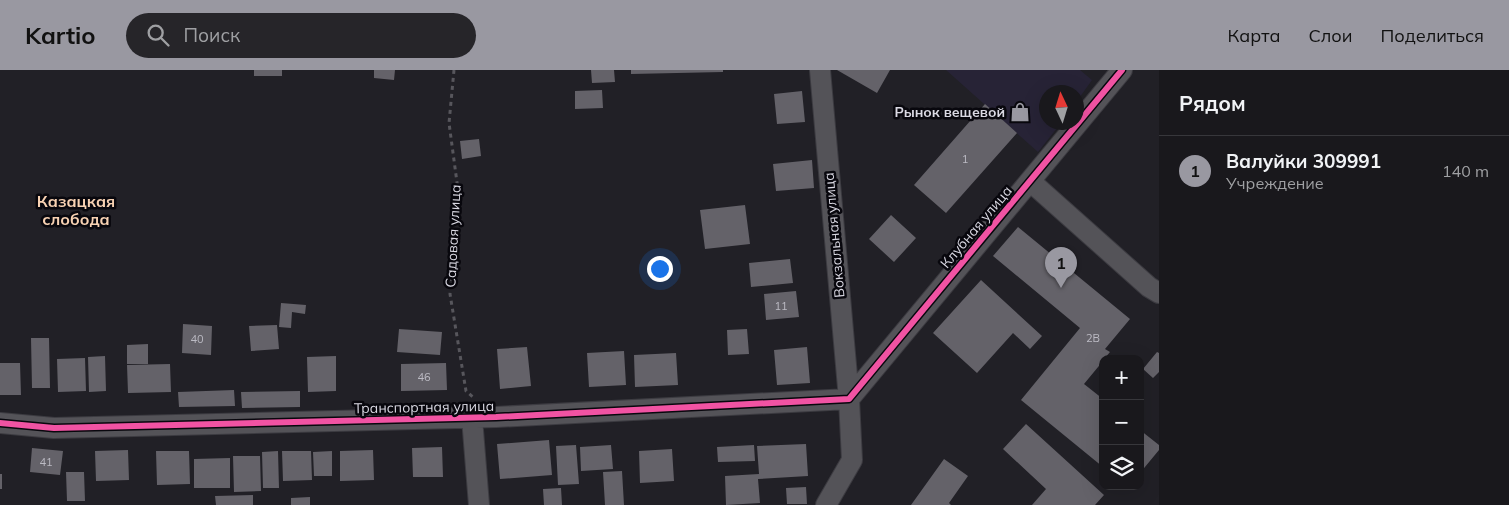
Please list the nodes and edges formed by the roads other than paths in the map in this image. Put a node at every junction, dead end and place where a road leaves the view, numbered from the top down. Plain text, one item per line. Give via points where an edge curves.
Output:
1 (820, 70) edge
2 (1122, 70) edge
3 (1030, 181) junction
4 (1159, 293) edge
5 (849, 399) junction
6 (472, 418) junction
7 (0, 423) edge
8 (479, 505) edge
9 (826, 505) edge

1 - 5 street, Вокзальная улица
2 - 3 street, Клубная улица
3 - 4 street
3 - 5 street, Клубная улица
5 - 6 street, Транспортная улица
5 - 9 street, Вокзальная улица via 852,460
6 - 7 street, Транспортная улица via 54,428
6 - 8 street

